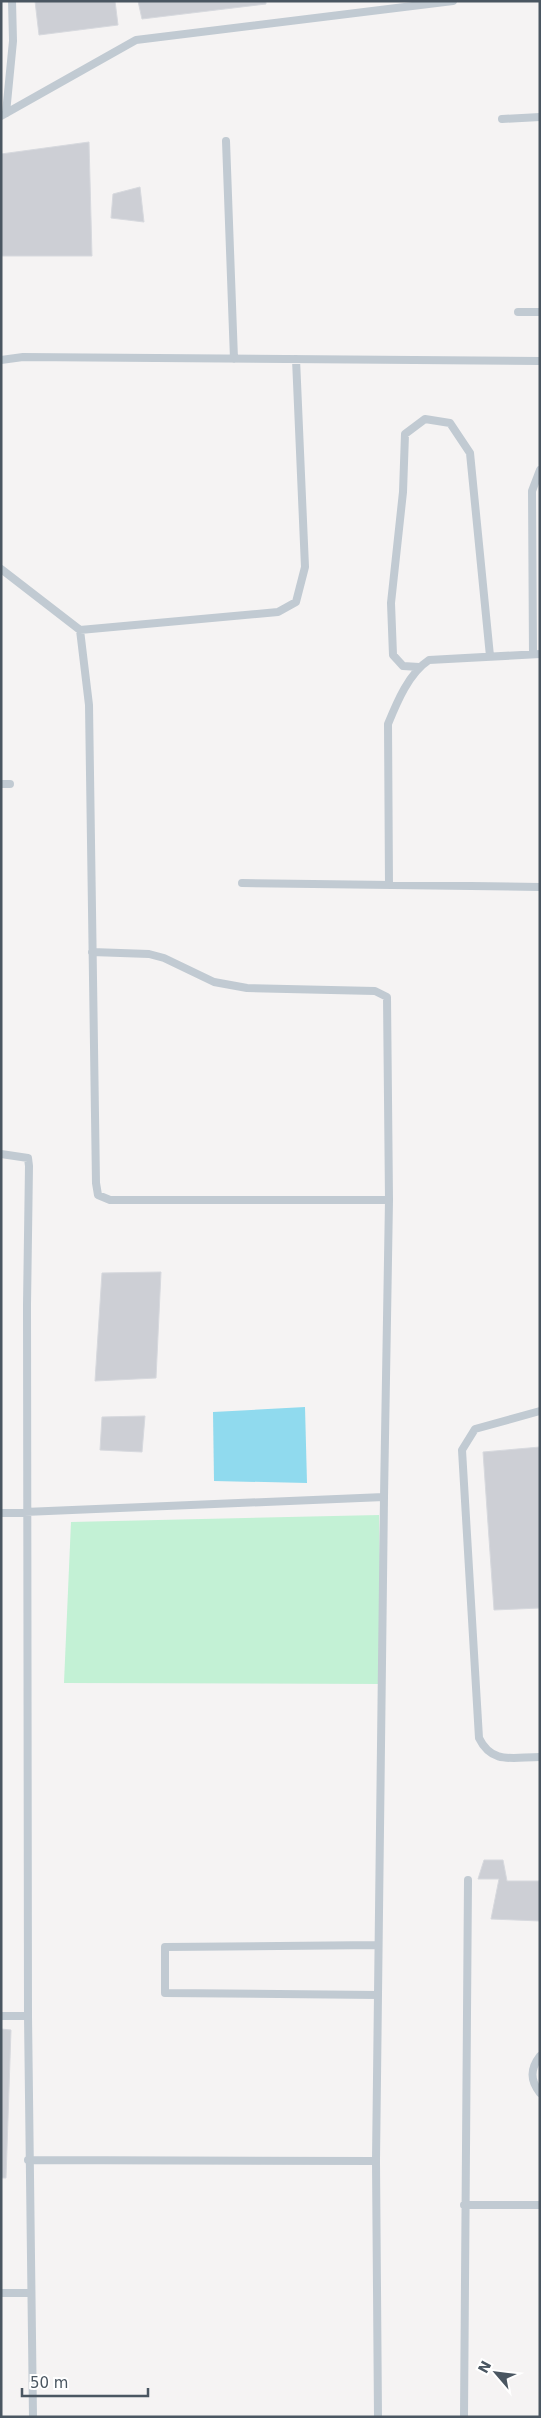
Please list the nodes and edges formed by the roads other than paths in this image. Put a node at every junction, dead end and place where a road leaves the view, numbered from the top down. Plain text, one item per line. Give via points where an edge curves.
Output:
1 (12, 1) edge
2 (453, 1) edge
3 (4, 114) edge
4 (540, 117) edge
5 (502, 119) dead end
6 (226, 141) dead end
7 (518, 312) dead end
8 (540, 312) edge
9 (234, 359) junction
10 (296, 359) junction
11 (1, 360) edge
12 (540, 361) edge
13 (540, 470) edge
14 (1, 569) edge
15 (80, 630) junction
16 (537, 654) edge
17 (490, 656) junction
18 (419, 667) junction
19 (1, 784) edge
20 (10, 784) dead end
21 (242, 883) dead end
22 (389, 885) junction
23 (540, 887) edge
24 (92, 952) junction
25 (1, 1154) edge
26 (389, 1200) junction
27 (540, 1411) edge
28 (384, 1497) junction
29 (1, 1513) edge
30 (28, 1513) junction
31 (540, 1758) edge
32 (468, 1880) dead end
33 (378, 1945) junction
34 (378, 1995) junction
35 (1, 2016) edge
36 (28, 2016) junction
37 (540, 2056) edge
38 (540, 2093) edge
39 (28, 2160) junction
40 (376, 2161) junction
41 (464, 2205) junction
42 (540, 2205) edge
43 (1, 2293) edge
44 (30, 2293) junction
45 (33, 2417) edge
46 (378, 2417) edge
47 (464, 2417) edge

1 - 3 lane via 14,41
2 - 3 lane via 136,40
4 - 5 lane
6 - 9 lane
7 - 8 lane
9 - 10 lane
9 - 11 lane
10 - 12 lane
10 - 15 lane via 306,567 296,602 278,612
13 - 16 lane via 532,491
14 - 15 lane
15 - 24 lane via 89,704
16 - 17 lane
17 - 18 lane via 429,660
17 - 18 lane via 470,454 450,422 425,420 405,434 403,492 391,603 393,655 403,666
18 - 22 lane via 388,724
19 - 20 lane
21 - 22 lane
22 - 23 lane
24 - 26 lane via 149,954 214,982 247,988 382,993 386,998
24 - 26 lane via 98,1195 110,1200
25 - 30 lane via 28,1158 29,1166
26 - 28 lane
27 - 31 lane via 475,1429 462,1450 479,1738 485,1751 497,1757
28 - 30 lane
28 - 33 lane
29 - 30 lane
30 - 36 lane
32 - 41 lane
33 - 34 lane
33 - 34 lane via 165,1947 165,1993
34 - 40 lane
35 - 36 lane
36 - 39 lane
37 - 38 lane via 532,2074
39 - 40 lane
39 - 44 lane
40 - 46 lane
41 - 42 lane
41 - 47 lane
43 - 44 lane
44 - 45 lane

